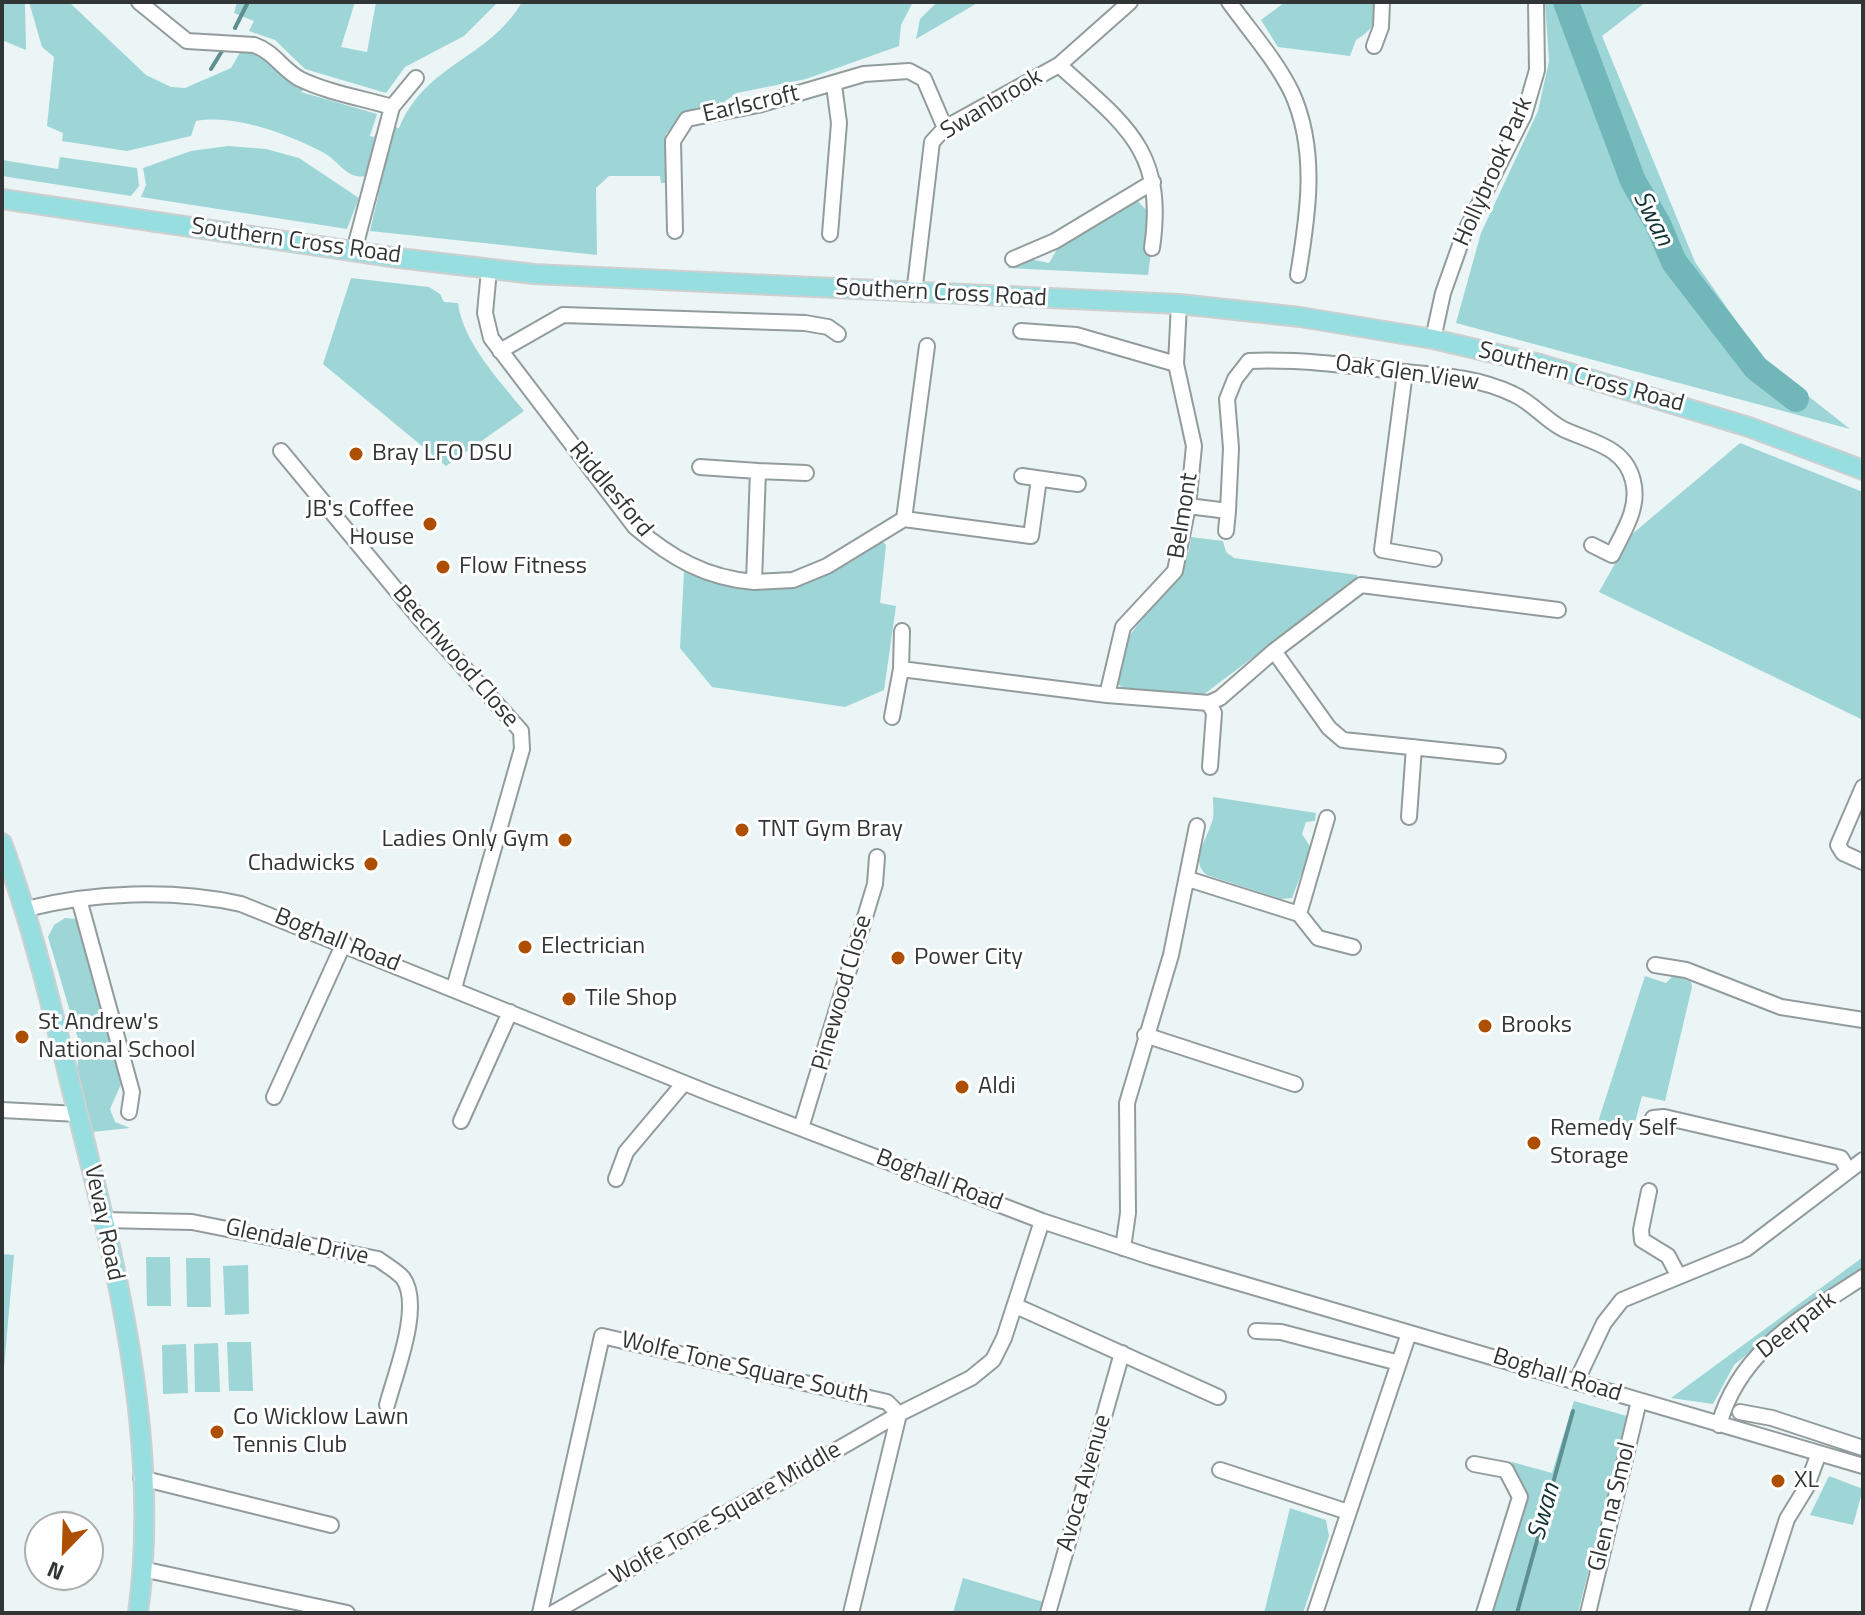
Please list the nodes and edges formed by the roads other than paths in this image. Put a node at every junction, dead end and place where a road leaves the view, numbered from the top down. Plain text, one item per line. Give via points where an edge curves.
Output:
1 (139, 2) edge
2 (1130, 2) edge
3 (1229, 2) edge
4 (1382, 2) edge
5 (1536, 2) edge
6 (1374, 46) dead end
7 (1059, 65) junction
8 (416, 78) dead end
9 (834, 85) junction
10 (392, 107) junction
11 (945, 128) junction
12 (1153, 182) junction
13 (2, 199) edge
14 (675, 231) dead end
15 (830, 234) dead end
16 (1152, 248) dead end
17 (354, 251) junction
18 (1013, 259) dead end
19 (489, 270) junction
20 (1298, 275) dead end
21 (914, 294) junction
22 (1179, 304) junction
23 (1021, 331) dead end
24 (838, 334) dead end
25 (1433, 339) junction
26 (927, 346) dead end
27 (500, 351) junction
28 (1176, 364) junction
29 (1405, 372) junction
30 (281, 451) dead end
31 (700, 467) dead end
32 (1863, 470) edge
33 (758, 471) junction
34 (806, 473) dead end
35 (1022, 476) dead end
36 (1039, 479) junction
37 (1078, 484) dead end
38 (1188, 506) junction
39 (1228, 511) junction
40 (904, 519) junction
41 (1226, 531) dead end
42 (1592, 545) dead end
43 (1434, 559) dead end
44 (754, 582) junction
45 (1558, 610) dead end
46 (902, 631) dead end
47 (1274, 651) junction
48 (901, 669) junction
49 (1107, 695) junction
50 (1209, 703) junction
51 (892, 717) dead end
52 (1414, 747) junction
53 (1498, 756) dead end
54 (1210, 767) dead end
55 (1863, 787) edge
56 (1409, 817) dead end
57 (1327, 818) dead end
58 (1197, 826) dead end
59 (2, 843) edge
60 (877, 857) dead end
61 (1863, 862) edge
62 (1188, 879) junction
63 (79, 899) junction
64 (26, 909) junction
65 (1299, 914) junction
66 (344, 943) junction
67 (1353, 947) dead end
68 (1655, 965) dead end
69 (454, 988) junction
70 (510, 1012) junction
71 (1863, 1020) edge
72 (1145, 1035) junction
73 (684, 1083) junction
74 (1295, 1084) dead end
75 (274, 1097) dead end
76 (2, 1110) edge
77 (129, 1112) dead end
78 (78, 1114) junction
79 (1653, 1118) dead end
80 (461, 1121) dead end
81 (801, 1128) junction
82 (1863, 1160) edge
83 (1848, 1170) junction
84 (616, 1179) dead end
85 (1649, 1191) dead end
86 (103, 1220) junction
87 (1042, 1221) junction
88 (1123, 1248) junction
89 (1678, 1275) junction
90 (1863, 1277) edge
91 (1016, 1306) junction
92 (1256, 1331) dead end
93 (1409, 1333) junction
94 (1122, 1353) junction
95 (1399, 1363) junction
96 (1576, 1382) junction
97 (1218, 1397) dead end
98 (1639, 1401) junction
99 (387, 1405) dead end
100 (1740, 1412) dead end
101 (899, 1414) junction
102 (1719, 1425) junction
103 (1863, 1448) edge
104 (1819, 1453) junction
105 (1474, 1464) dead end
106 (1863, 1466) edge
107 (1220, 1470) dead end
108 (141, 1478) junction
109 (1348, 1512) junction
110 (331, 1525) dead end
111 (142, 1569) junction
112 (138, 1613) edge
113 (347, 1613) edge
114 (540, 1613) edge
115 (553, 1613) edge
116 (851, 1613) edge
117 (1048, 1613) edge
118 (1315, 1613) edge
119 (1484, 1613) edge
120 (1588, 1613) edge
121 (1757, 1613) edge

1 - 10 street via 187,41 263,48 296,77 317,87
2 - 7 street, Swanbrook
3 - 20 street via 1278,70 1305,132 1309,170
4 - 6 street
5 - 25 street, Hollybrook Park via 1537,70 1524,115 1464,234
7 - 11 street, Swanbrook
7 - 12 street, Swanbrook via 1123,124 1149,165
8 - 10 street
9 - 11 street, Earlscroft via 864,74 909,71 924,79
9 - 14 street, Earlscroft via 687,119 673,141
9 - 15 street via 839,134
10 - 17 street
11 - 21 street, Swanbrook via 932,142 928,162
12 - 16 street, Swanbrook via 1157,213
12 - 18 street via 1055,241
13 - 17 main road, Southern Cross Road
17 - 19 main road, Southern Cross Road
19 - 21 main road, Southern Cross Road
19 - 27 street, Riddlesford via 485,313
21 - 22 main road, Southern Cross Road
22 - 25 main road, Southern Cross Road
22 - 28 street, Belmont
23 - 28 street via 1076,335
24 - 27 street via 805,323 563,315
25 - 32 main road, Southern Cross Road via 1686,406
26 - 40 street
27 - 44 street, Riddlesford via 635,527 698,570
28 - 38 street, Belmont via 1194,446
29 - 39 street, Oak Glen View via 1288,359 1249,361 1227,399
29 - 42 street, Oak Glen View via 1447,375 1515,394 1562,428 1618,455 1633,481 1633,515 1612,555
29 - 43 street via 1382,550
30 - 69 street, Beechwood Close via 521,731 522,749
31 - 33 street
33 - 34 street
33 - 44 street
35 - 36 street
36 - 37 street
36 - 40 street via 1031,536
38 - 39 street
38 - 49 street, Belmont via 1175,571 1123,627
39 - 41 street, Oak Glen View
40 - 44 street, Riddlesford via 827,566 793,580
45 - 47 street via 1361,585
46 - 48 street
47 - 50 street
47 - 52 street via 1343,740
48 - 49 street
48 - 51 street
49 - 50 street
50 - 54 street via 1214,713
52 - 53 street
52 - 56 street
55 - 61 street via 1838,845
57 - 65 street
58 - 62 street
59 - 64 main road, Vevay Road
60 - 81 street, Pinewood Close via 875,884
62 - 65 street
62 - 72 street
63 - 64 street, Boghall Road
63 - 66 street, Boghall Road via 222,900
63 - 77 street via 132,1092
64 - 78 main road, Vevay Road
65 - 67 street via 1318,938
66 - 69 street, Boghall Road
66 - 75 street
68 - 71 street via 1686,970 1781,1007
69 - 70 street, Boghall Road
70 - 73 street, Boghall Road
70 - 80 street
72 - 74 street
72 - 88 street via 1127,1103 1128,1227
73 - 81 street, Boghall Road
73 - 84 street via 626,1152
76 - 78 street
78 - 86 main road, Vevay Road
79 - 83 street via 1841,1158
81 - 87 street, Boghall Road
82 - 83 street
83 - 89 street via 1746,1249
85 - 89 street via 1642,1240 1668,1256
86 - 99 street, Glendale Drive via 192,1222 378,1259 402,1276 410,1293 404,1346
86 - 108 main road, Vevay Road via 133,1371
87 - 88 street, Boghall Road
87 - 91 street, Wolfe Tone Square Middle
88 - 93 street, Boghall Road
89 - 96 street via 1616,1306
90 - 102 street, Deerpark via 1745,1367
91 - 94 street
91 - 101 street, Wolfe Tone Square Middle via 993,1360 971,1378
92 - 95 street via 1281,1332
93 - 95 street
93 - 96 street, Boghall Road
94 - 97 street
94 - 117 street, Avoca Avenue
95 - 109 street
96 - 98 street, Boghall Road
98 - 102 street, Boghall Road
98 - 120 street, Glen na Smol
100 - 103 street
101 - 114 street, Wolfe Tone Square South via 887,1402 602,1336
101 - 115 street, Wolfe Tone Square Middle
101 - 116 street
102 - 104 street, Boghall Road
104 - 106 street, Boghall Road
104 - 121 street via 1787,1519
105 - 119 street via 1506,1470 1520,1497
107 - 109 street
108 - 110 street
108 - 111 main road, Vevay Road
109 - 118 street
111 - 112 main road, Vevay Road
111 - 113 street

